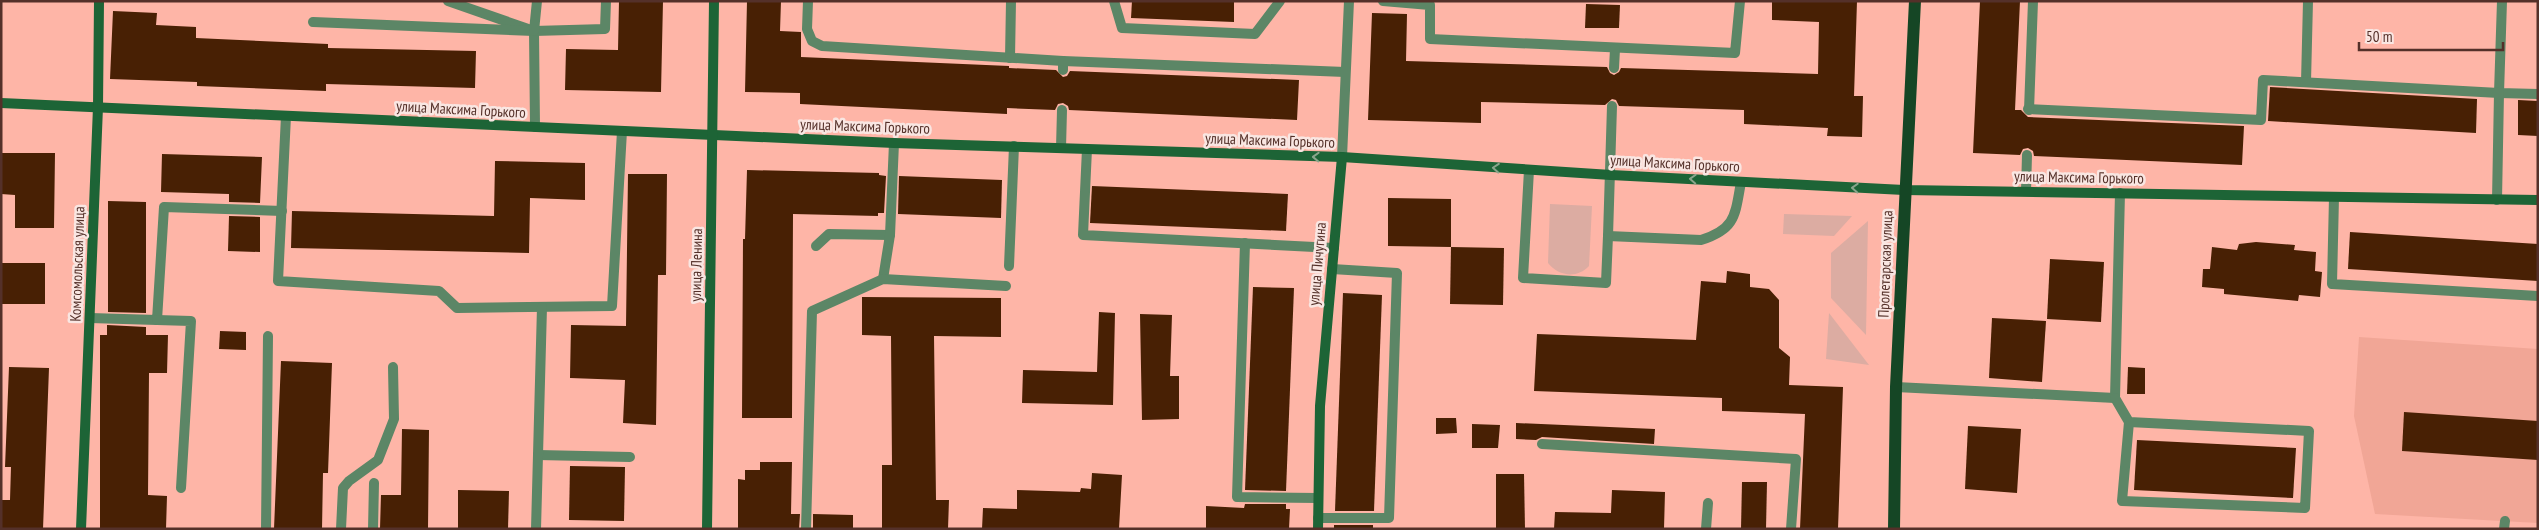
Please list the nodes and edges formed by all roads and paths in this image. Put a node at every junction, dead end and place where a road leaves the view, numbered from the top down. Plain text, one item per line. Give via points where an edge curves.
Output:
1 (99, 1) edge
2 (448, 1) edge
3 (537, 1) edge
4 (606, 1) edge
5 (714, 1) edge
6 (808, 1) edge
7 (1012, 1) edge
8 (1114, 1) edge
9 (1280, 1) edge
10 (1349, 1) edge
11 (1383, 1) edge
12 (1740, 1) edge
13 (1915, 1) edge
14 (2034, 1) edge
15 (2308, 1) edge
16 (2502, 1) edge
17 (1430, 3) edge
18 (313, 22) dead end
19 (534, 31) junction
20 (1614, 48) junction
21 (1010, 58) junction
22 (1614, 68) dead end
23 (1345, 72) junction
24 (2306, 82) junction
25 (2499, 93) junction
26 (2538, 94) edge
27 (1, 102) edge
28 (1612, 106) dead end
29 (98, 107) junction
30 (1062, 110) dead end
31 (286, 116) junction
32 (535, 127) junction
33 (622, 131) junction
34 (712, 134) junction
35 (894, 143) junction
36 (1014, 146) junction
37 (1061, 148) junction
38 (1087, 149) junction
39 (2027, 155) dead end
40 (1342, 158) junction
41 (1529, 170) junction
42 (1611, 175) junction
43 (1741, 182) junction
44 (1904, 190) junction
45 (2026, 192) junction
46 (2120, 193) junction
47 (2334, 197) junction
48 (2497, 200) junction
49 (2538, 200) edge
50 (282, 211) junction
51 (890, 235) junction
52 (1608, 236) junction
53 (1245, 243) junction
54 (816, 246) dead end
55 (1334, 248) junction
56 (1008, 266) dead end
57 (1332, 270) junction
58 (883, 279) junction
59 (1006, 286) dead end
60 (2538, 296) edge
61 (542, 307) junction
62 (90, 318) junction
63 (157, 320) junction
64 (268, 336) dead end
65 (392, 367) dead end
66 (1896, 387) junction
67 (2114, 398) junction
68 (2129, 422) junction
69 (1542, 444) dead end
70 (538, 455) junction
71 (630, 457) dead end
72 (374, 483) dead end
73 (181, 488) dead end
74 (1318, 498) junction
75 (1708, 503) dead end
76 (1318, 518) junction
77 (81, 529) edge
78 (266, 529) edge
79 (342, 529) edge
80 (373, 529) edge
81 (536, 529) edge
82 (707, 529) edge
83 (806, 529) edge
84 (1318, 529) edge
85 (1706, 529) edge
86 (1791, 529) edge
87 (1894, 529) edge

1 - 29 street, Комсомольская улица
2 - 19 street
3 - 19 street
4 - 19 street via 605,29
5 - 34 street, улица Ленина
6 - 21 street via 807,29 812,41 822,46
7 - 21 street
8 - 9 street via 1122,28 1255,34
10 - 23 street, улица Пичугина
11 - 17 street
12 - 20 street via 1735,53
13 - 44 main road, Пролетарская улица
14 - 24 street via 2029,110 2261,120 2263,80
15 - 24 street
16 - 25 street
17 - 20 street via 1430,39
18 - 19 street
19 - 32 street
20 - 22 street
21 - 23 street via 1063,65
23 - 40 street, улица Пичугина
24 - 25 street
25 - 26 street
25 - 48 street
27 - 29 street, улица Максима Горького
28 - 42 street
29 - 31 street, улица Максима Горького
29 - 62 street, Комсомольская улица
30 - 37 street
31 - 32 street, улица Максима Горького
31 - 50 street
32 - 33 street, улица Максима Горького
33 - 34 street, улица Максима Горького
33 - 61 street via 612,306
34 - 35 street, улица Максима Горького
34 - 82 street, улица Ленина
35 - 36 street, улица Максима Горького
35 - 51 street
36 - 37 street, улица Максима Горького
36 - 56 street
37 - 38 street, улица Максима Горького
40 -> 38 street, улица Максима Горького
38 - 53 street via 1083,235
39 - 45 street
41 -> 40 street, улица Максима Горького
40 - 55 street, улица Пичугина
41 - 42 street, улица Максима Горького
41 - 52 street via 1523,278 1606,283
43 -> 42 street, улица Максима Горького
42 - 52 street
44 -> 43 street, улица Максима Горького
43 - 52 street via 1735,213 1728,228 1714,236 1701,240
44 - 45 street, улица Максима Горького
44 - 66 main road, Пролетарская улица
45 - 46 street, улица Максима Горького
46 - 47 street, улица Максима Горького
46 - 67 street
47 - 48 street, улица Максима Горького
47 - 60 street via 2332,284
48 - 49 street, улица Максима Горького
50 - 61 street via 278,281 439,290 457,308
50 - 63 street via 164,207
51 - 54 street via 829,234
51 - 58 street
53 - 55 street
53 - 74 street via 1236,496
55 - 57 street, улица Пичугина
57 - 74 street, улица Пичугина via 1320,406
57 - 76 street via 1397,273 1389,518
58 - 59 street
58 - 83 street via 812,311
61 - 70 street
62 - 63 street
62 - 77 street, Комсомольская улица
63 - 73 street via 191,321
64 - 78 street
65 - 79 street via 394,419 378,460 343,488
66 - 67 street
66 - 87 main road, Пролетарская улица
67 - 68 street
68 - 68 street via 2309,431 2304,508 2122,501
69 - 86 street via 1796,459
70 - 71 street
70 - 81 street
72 - 80 street
74 - 76 street, улица Пичугина
75 - 85 street
76 - 84 street, улица Пичугина

